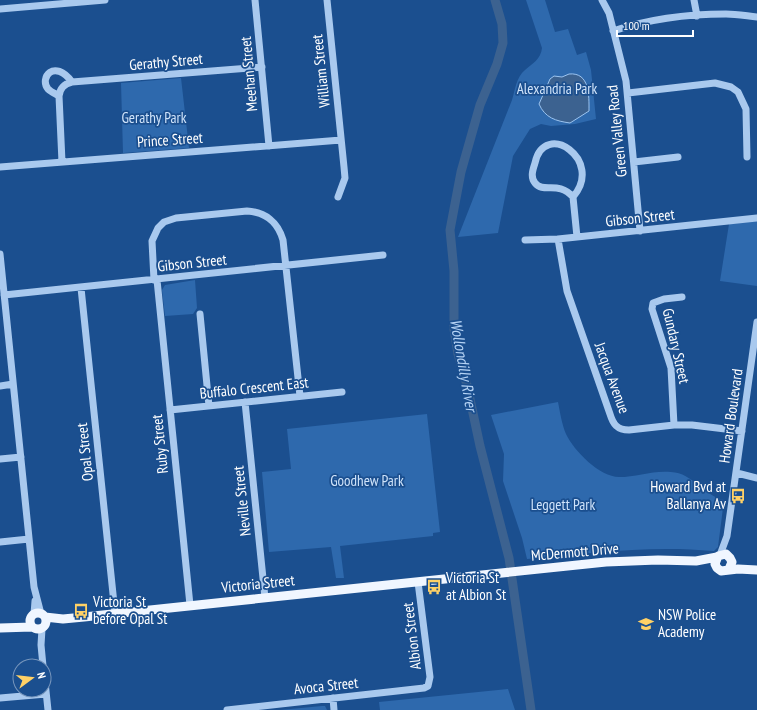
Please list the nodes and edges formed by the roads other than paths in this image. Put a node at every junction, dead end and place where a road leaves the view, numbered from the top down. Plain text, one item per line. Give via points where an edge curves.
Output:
1 (105, 0) edge
2 (256, 0) edge
3 (327, 0) edge
4 (602, 0) edge
5 (694, 0) edge
6 (51, 2) edge
7 (0, 9) edge
8 (698, 16) junction
9 (757, 17) edge
10 (613, 31) junction
11 (262, 67) junction
12 (72, 82) junction
13 (628, 93) junction
14 (60, 96) junction
15 (341, 140) junction
16 (269, 146) junction
17 (678, 157) dead end
18 (747, 157) dead end
19 (62, 162) junction
20 (634, 162) junction
21 (0, 167) edge
22 (338, 197) dead end
23 (573, 197) junction
24 (757, 218) edge
25 (640, 231) junction
26 (577, 237) junction
27 (558, 239) junction
28 (525, 240) dead end
29 (0, 254) edge
30 (383, 255) dead end
31 (287, 266) junction
32 (155, 280) junction
33 (81, 288) junction
34 (4, 296) junction
35 (682, 297) dead end
36 (3, 310) edge
37 (200, 314) dead end
38 (757, 322) edge
39 (756, 339) edge
40 (13, 384) junction
41 (0, 386) edge
42 (342, 392) dead end
43 (300, 396) junction
44 (245, 402) junction
45 (209, 406) junction
46 (170, 410) junction
47 (674, 425) junction
48 (742, 431) junction
49 (21, 457) junction
50 (0, 459) edge
51 (737, 473) junction
52 (757, 478) edge
53 (727, 536) junction
54 (30, 539) junction
55 (0, 542) edge
56 (718, 556) junction
57 (731, 559) junction
58 (696, 561) junction
59 (717, 568) junction
60 (729, 569) junction
61 (753, 569) edge
62 (457, 578) joint
63 (418, 582) junction
64 (265, 598) junction
65 (190, 605) junction
66 (115, 613) junction
67 (38, 621) junction
68 (0, 627) edge
69 (42, 658) edge
70 (428, 686) joint
71 (12, 697) edge
72 (0, 698) edge
73 (46, 698) edge
74 (334, 698) junction
75 (48, 710) edge
76 (227, 710) edge
77 (334, 710) edge

1 - 6 street
2 - 11 street, Meehan Street
3 - 15 street, William Street
4 - 10 street, Green Valley Road via 609,13
5 - 8 street
6 - 7 street
8 - 9 street via 728,14
8 - 10 street via 644,21
10 - 13 street, Green Valley Road
11 - 12 street, Gerathy Street
11 - 16 street, Meehan Street
12 - 14 street via 63,86
12 - 14 street via 63,72 57,70 49,73 46,85
13 - 18 street via 715,83 731,87 741,96 746,109
13 - 20 street, Green Valley Road
14 - 19 street
15 - 16 street, Prince Street
15 - 22 street, William Street via 345,178
16 - 19 street, Prince Street
17 - 20 street
19 - 21 street, Prince Street
20 - 25 street, Green Valley Road
23 - 23 street via 581,187 583,179 578,159 565,146 544,146 536,158 532,174 534,182 541,187 564,189
23 - 26 street
24 - 25 street, Gibson Street
25 - 26 street, Gibson Street
26 - 27 street, Gibson Street
27 - 28 street, Gibson Street
27 - 47 street, Jacqua Avenue via 567,291 613,422 622,430
29 - 34 street
30 - 31 street, Gibson Street
31 - 32 street, Gibson Street
31 - 32 street, Ruby Street via 284,240 280,231 262,214 247,211 181,217 164,222 153,237 151,246
31 - 43 street, Ruby Street
32 - 33 street, Gibson Street
32 - 46 street, Ruby Street
33 - 34 street, Gibson Street
33 - 66 street, Opal Street
34 - 36 street
35 - 47 street, Gundary Street via 653,303 652,309 670,368
36 - 40 street
37 - 45 street
38 - 39 street, Howard Boulevard
39 - 48 street, Howard Boulevard
40 - 41 street
40 - 49 street
42 - 43 street, Buffalo Crescent East
43 - 44 street, Buffalo Crescent East
44 - 45 street, Buffalo Crescent East
44 - 64 street, Neville Street
45 - 46 street, Buffalo Crescent East
46 - 65 street, Ruby Street
47 - 48 street, Jacqua Avenue
48 - 51 street, Howard Boulevard
49 - 50 street
49 - 54 street
51 - 52 street
51 - 53 street, Howard Boulevard
53 - 56 street, Howard Boulevard
53 - 57 street, Howard Boulevard
54 - 55 street
54 - 67 street
56 - 57 main road via 726,554
56 - 58 main road, McDermott Drive
56 - 59 main road via 715,564
57 - 60 main road via 732,565
57 - 61 main road
58 - 59 main road, McDermott Drive
58 - 62 main road, McDermott Drive via 613,562
59 - 60 main road via 721,571
60 - 61 main road
62 - 63 main road, Victoria Street
63 - 64 main road, Victoria Street
63 - 70 street, Albion Street via 430,677
64 - 65 main road, Victoria Street
65 - 66 main road, Victoria Street
66 - 67 main road, Victoria Street
67 - 68 main road, Victoria Street
67 - 69 street
70 - 74 street, Avoca Street
71 - 72 street
73 - 75 street
74 - 76 street, Avoca Street
74 - 77 street

